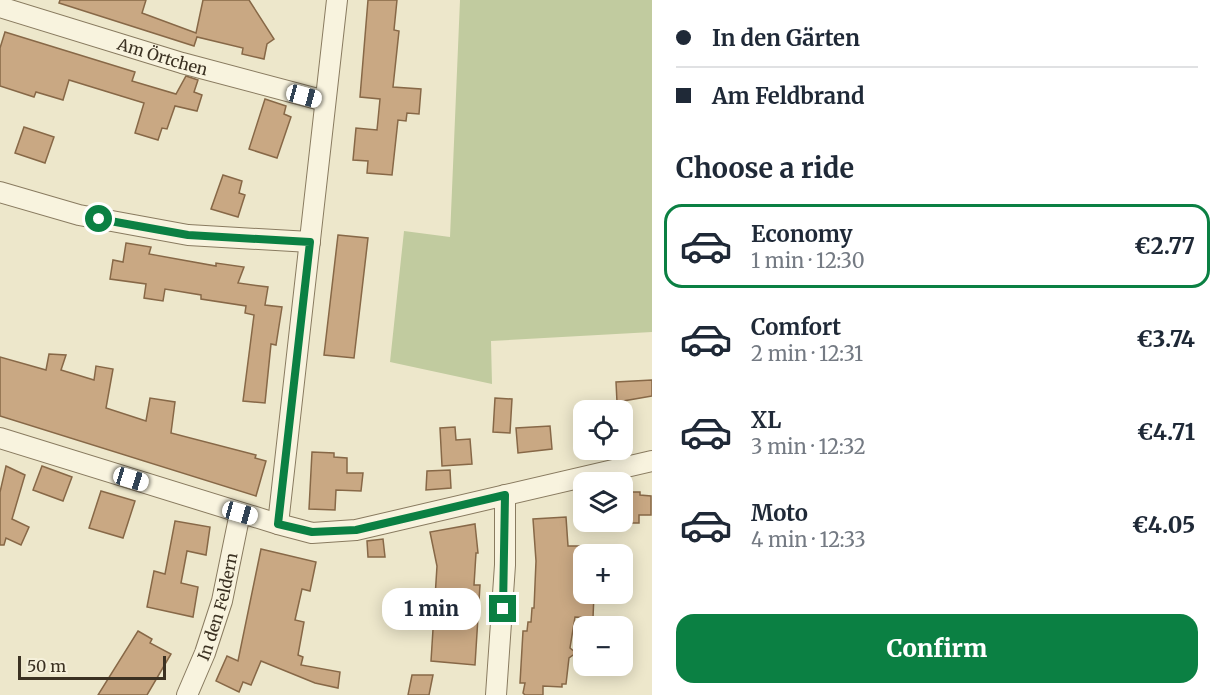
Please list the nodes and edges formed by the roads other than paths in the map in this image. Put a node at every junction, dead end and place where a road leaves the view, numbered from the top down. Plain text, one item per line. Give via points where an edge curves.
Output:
1 (337, 0) edge
2 (0, 8) edge
3 (325, 101) junction
4 (0, 192) edge
5 (310, 242) junction
6 (0, 438) edge
7 (652, 461) edge
8 (505, 495) junction
9 (240, 513) junction
10 (278, 524) junction
11 (187, 695) edge
12 (496, 695) edge

1 - 3 street
2 - 3 street, Am Örtchen
3 - 5 street
4 - 5 street via 80,215 188,235
5 - 10 street
6 - 9 street
7 - 8 street
8 - 10 street via 356,530 312,532
8 - 12 street via 506,565
9 - 10 street
9 - 11 street, In den Feldern via 222,601

